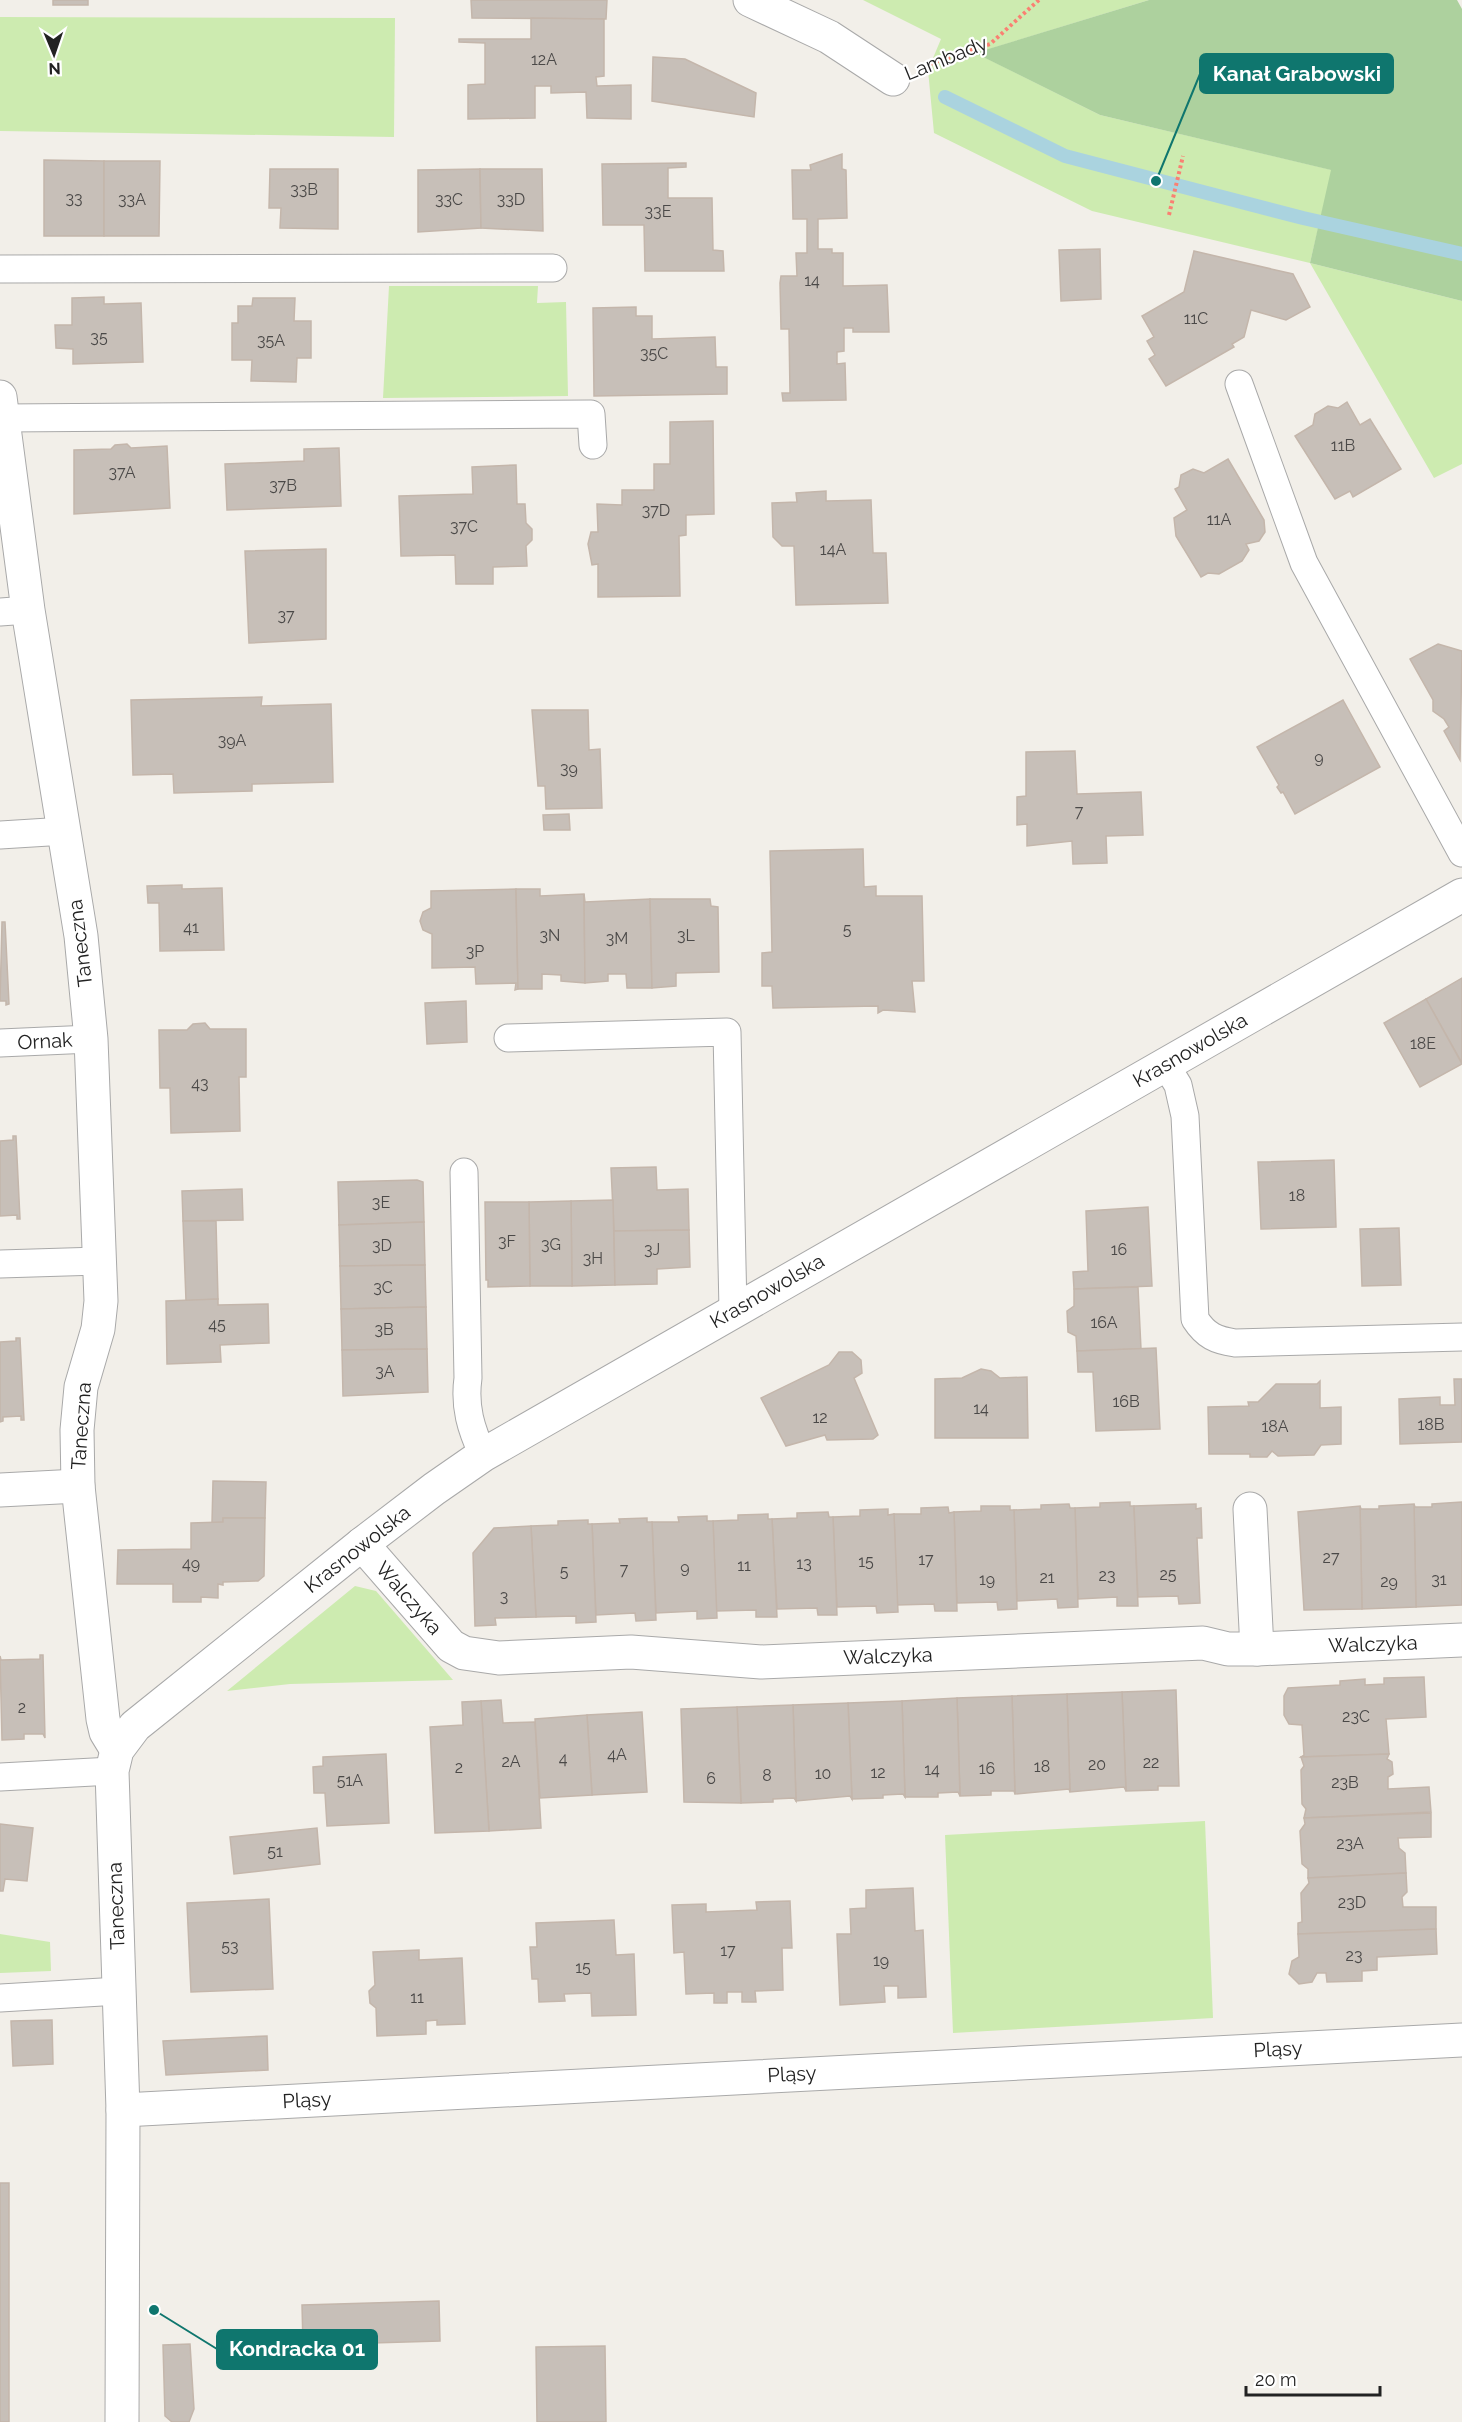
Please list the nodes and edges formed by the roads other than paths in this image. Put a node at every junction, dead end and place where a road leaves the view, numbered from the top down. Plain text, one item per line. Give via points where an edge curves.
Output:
1 (750, 0) edge
2 (893, 79) road end
3 (553, 268) dead end
4 (0, 269) edge
5 (1239, 384) dead end
6 (1, 408) edge
7 (593, 445) dead end
8 (14, 611) edge
9 (65, 831) junction
10 (0, 835) edge
11 (1462, 853) edge
12 (1462, 895) edge
13 (508, 1038) dead end
14 (91, 1039) junction
15 (0, 1043) edge
16 (1165, 1064) junction
17 (464, 1172) dead end
18 (99, 1260) junction
19 (0, 1264) edge
20 (733, 1310) junction
21 (1462, 1337) edge
22 (483, 1455) junction
23 (78, 1486) junction
24 (0, 1490) edge
25 (1250, 1509) dead end
26 (362, 1544) junction
27 (1462, 1640) edge
28 (1257, 1649) junction
29 (114, 1760) junction
30 (0, 1777) edge
31 (119, 1991) junction
32 (0, 1998) edge
33 (1462, 2040) edge
34 (123, 2110) junction
35 (123, 2422) edge

1 - 2 street, Lambady via 829,37
3 - 4 lane
5 - 11 lane via 1304,563
6 - 7 lane via 591,414
6 - 8 street, Taneczna
8 - 9 street, Taneczna
9 - 10 lane
9 - 14 street, Taneczna
12 - 16 street, Krasnowolska
13 - 20 lane via 727,1032
14 - 15 lane, Ornak
14 - 18 street, Taneczna
16 - 20 street, Krasnowolska
16 - 21 lane via 1178,1085 1185,1116 1195,1319 1202,1330 1216,1340 1235,1344
17 - 22 lane via 468,1378 465,1399 472,1431
18 - 19 lane
18 - 23 street, Taneczna via 100,1316 80,1399
20 - 22 street, Krasnowolska
22 - 26 street, Krasnowolska
23 - 24 street
23 - 29 street, Taneczna via 103,1719
25 - 28 street
26 - 28 street, Walczyka via 440,1636 464,1653 481,1656 631,1652 761,1662 1203,1643 1228,1649
26 - 29 street, Krasnowolska via 149,1713
27 - 28 street, Walczyka
29 - 30 lane
29 - 31 street, Taneczna
31 - 32 lane
31 - 34 street, Taneczna
33 - 34 street, Pląsy
34 - 35 street, Taneczna

